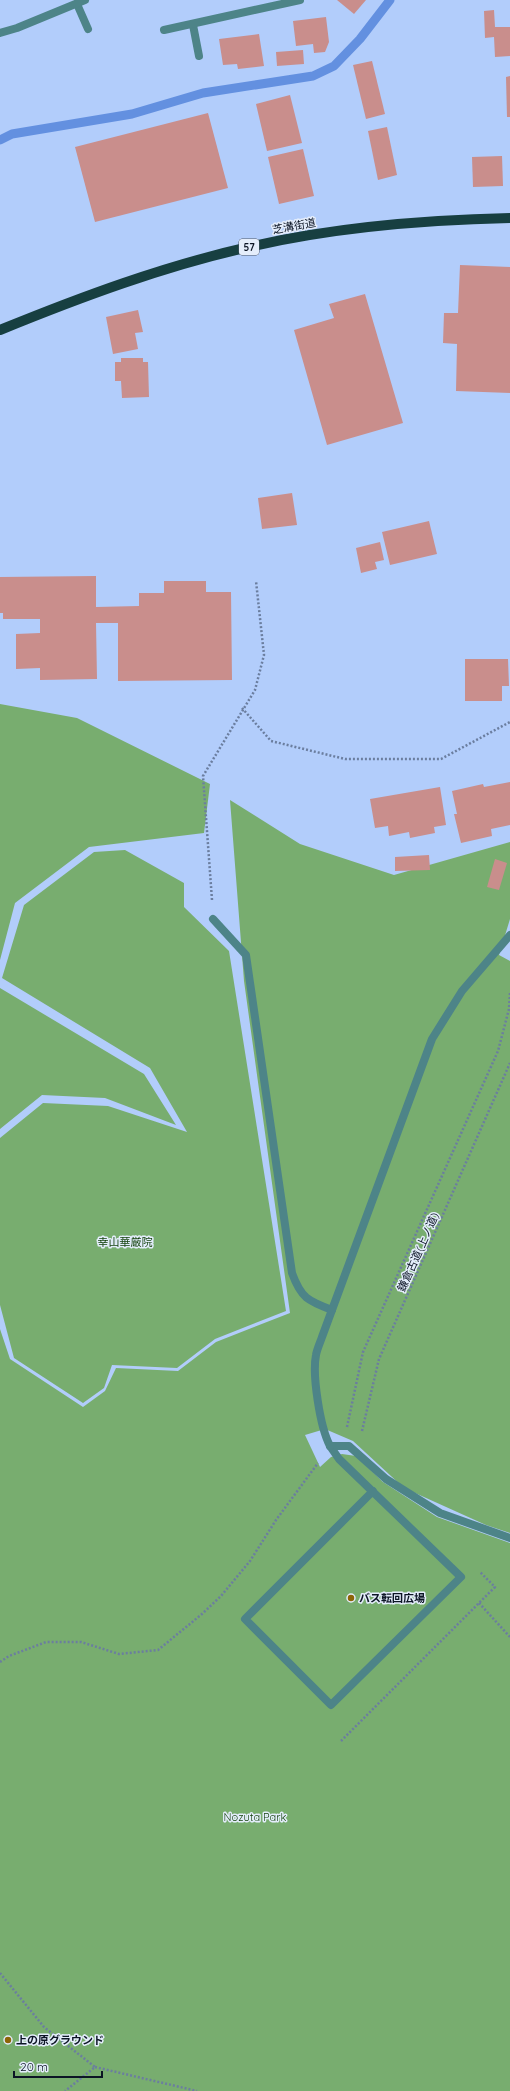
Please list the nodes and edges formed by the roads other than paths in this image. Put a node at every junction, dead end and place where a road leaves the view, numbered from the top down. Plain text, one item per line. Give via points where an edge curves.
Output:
1 (86, 0) edge
2 (300, 0) edge
3 (275, 3) edge
4 (77, 4) junction
5 (193, 25) junction
6 (88, 29) dead end
7 (164, 30) dead end
8 (0, 33) edge
9 (199, 56) dead end
10 (510, 218) edge
11 (0, 330) edge
12 (213, 919) road end
13 (510, 935) edge
14 (332, 1310) junction
15 (330, 1446) junction
16 (373, 1492) junction
17 (510, 1538) edge

1 - 4 street
2 - 3 street
3 - 5 street
4 - 6 street
4 - 8 street
5 - 7 street
5 - 9 street
10 - 11 main road, 芝溝街道 / 57 via 390,225 250,246 180,264
12 - 14 street via 246,955 292,1273 299,1290 313,1302
13 - 14 street via 462,992 432,1039
14 - 15 street via 316,1355 315,1373 323,1432
15 - 16 street
15 - 17 street via 350,1446 386,1479 440,1513
16 - 16 street via 461,1577 331,1705 245,1619

